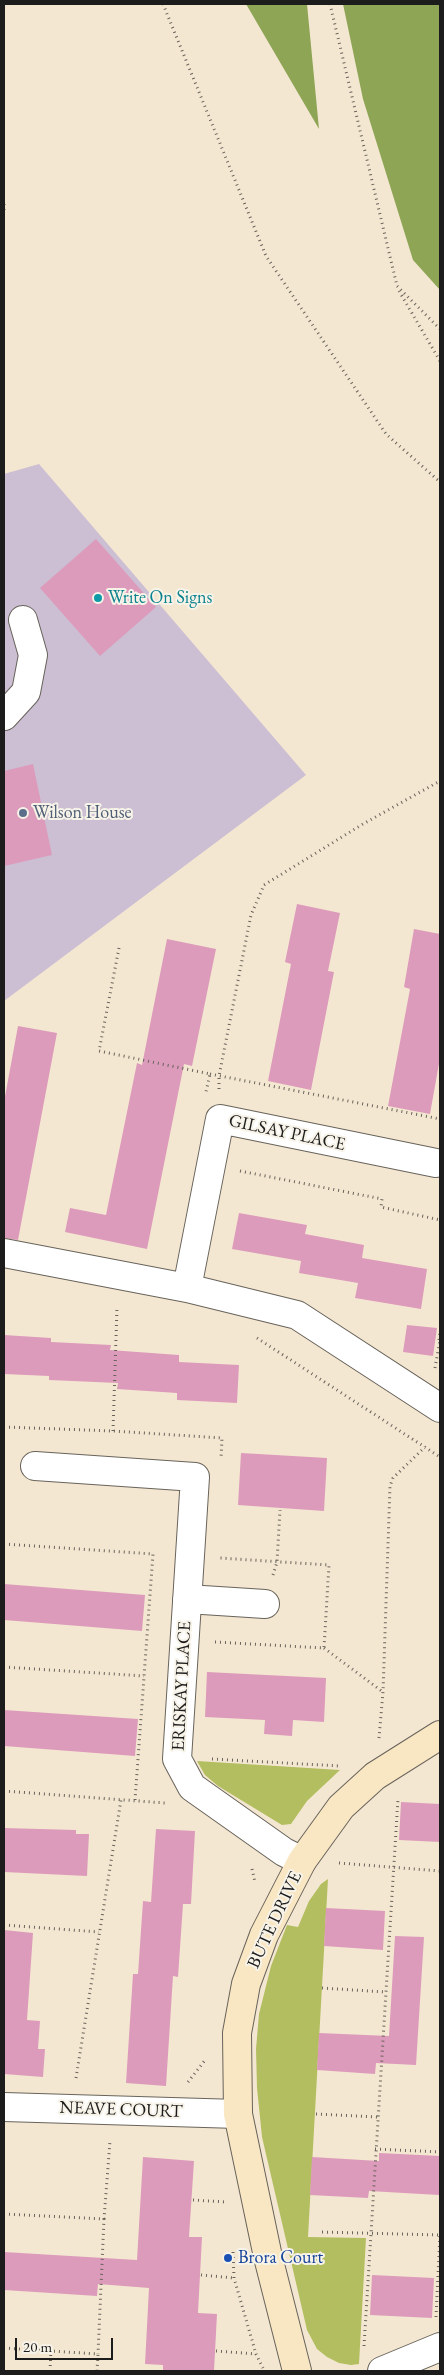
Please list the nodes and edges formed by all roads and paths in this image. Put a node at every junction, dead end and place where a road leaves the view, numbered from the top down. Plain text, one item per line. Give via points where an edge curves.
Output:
1 (163, 4) edge
2 (330, 4) edge
3 (4, 204) edge
4 (4, 213) edge
5 (397, 286) junction
6 (440, 329) edge
7 (440, 361) edge
8 (440, 482) edge
9 (22, 620) dead end
10 (4, 716) edge
11 (440, 781) edge
12 (119, 948) dead end
13 (210, 1074) junction
14 (219, 1076) junction
15 (212, 1110) junction
16 (440, 1119) edge
17 (436, 1163) dead end
18 (235, 1170) dead end
19 (440, 1220) edge
20 (4, 1253) edge
21 (123, 1276) junction
22 (187, 1288) junction
23 (440, 1331) edge
24 (250, 1334) dead end
25 (440, 1340) edge
26 (435, 1370) dead end
27 (440, 1408) edge
28 (113, 1431) dead end
29 (425, 1447) junction
30 (440, 1457) edge
31 (35, 1466) dead end
32 (280, 1510) dead end
33 (4, 1544) edge
34 (187, 1599) junction
35 (265, 1604) joint
36 (324, 1648) dead end
37 (4, 1667) edge
38 (144, 1676) junction
39 (383, 1692) junction
40 (440, 1735) edge
41 (378, 1744) dead end
42 (4, 1791) edge
43 (399, 1791) dead end
44 (122, 1800) junction
45 (135, 1800) junction
46 (172, 1804) dead end
47 (302, 1861) junction
48 (251, 1863) dead end
49 (333, 1863) dead end
50 (393, 1868) junction
51 (440, 1871) edge
52 (256, 1885) dead end
53 (4, 1926) edge
54 (99, 1932) junction
55 (322, 1988) dead end
56 (385, 1992) junction
57 (207, 2057) dead end
58 (75, 2084) dead end
59 (182, 2084) dead end
60 (4, 2106) edge
61 (238, 2114) junction
62 (316, 2114) dead end
63 (377, 2117) junction
64 (111, 2133) dead end
65 (375, 2149) junction
66 (440, 2152) edge
67 (193, 2200) dead end
68 (230, 2203) dead end
69 (4, 2214) edge
70 (104, 2219) junction
71 (322, 2232) dead end
72 (371, 2233) junction
73 (440, 2234) edge
74 (233, 2249) dead end
75 (202, 2275) dead end
76 (234, 2278) junction
77 (437, 2336) edge
78 (4, 2348) edge
79 (364, 2348) dead end
80 (50, 2350) junction
81 (216, 2351) dead end
82 (98, 2354) junction
83 (256, 2354) junction
84 (50, 2371) edge
85 (96, 2371) edge
86 (264, 2371) edge
87 (297, 2371) edge
88 (382, 2371) edge

1 - 8 path via 266,256 386,434
2 - 5 path
3 - 4 path
5 - 6 path
5 - 7 path
9 - 10 street via 32,655 26,692
11 - 14 path via 264,885 251,915
12 - 13 path via 99,1051
13 - 14 path
13 - 15 path
14 - 15 path
14 - 16 path
15 - 17 street, GILSAY PLACE
15 - 22 street, GILSAY PLACE
18 - 19 path via 382,1199 380,1208
20 - 21 street
21 - 22 street
21 - 28 path via 117,1303
22 - 27 street via 297,1315
23 - 25 path
24 - 29 path
25 - 26 path
29 - 30 path
29 - 39 path via 393,1478 390,1486
31 - 34 street, ERISKAY PLACE via 195,1477
32 - 35 path via 277,1562
33 - 38 path via 153,1554
34 - 35 street, ERISKAY PLACE
34 - 47 street, ERISKAY PLACE via 177,1759 192,1787 284,1852
36 - 39 path
37 - 38 path
38 - 45 path
39 - 41 path
40 - 47 street, BUTE DRIVE via 376,1776 342,1807
42 - 44 path
43 - 50 path
44 - 45 path
44 - 54 path
45 - 46 path
47 - 61 street, BUTE DRIVE via 264,1935 246,1984 237,2033
48 - 52 path
49 - 50 path
50 - 51 path
50 - 56 path
53 - 54 path
54 - 58 path
55 - 56 path
56 - 63 path
57 - 59 path via 189,2082
60 - 61 street, NEAVE COURT
61 - 87 street, BUTE DRIVE via 268,2257
62 - 63 path
63 - 65 path
64 - 70 path
65 - 66 path
65 - 72 path
67 - 68 path
69 - 70 path
70 - 82 path
71 - 72 path
72 - 73 path
72 - 79 path
73 - 77 path
74 - 76 path
75 - 76 path
76 - 83 path
77 - 88 street
78 - 80 path
80 - 82 path
80 - 84 path
81 - 83 path
82 - 85 path
83 - 86 path

